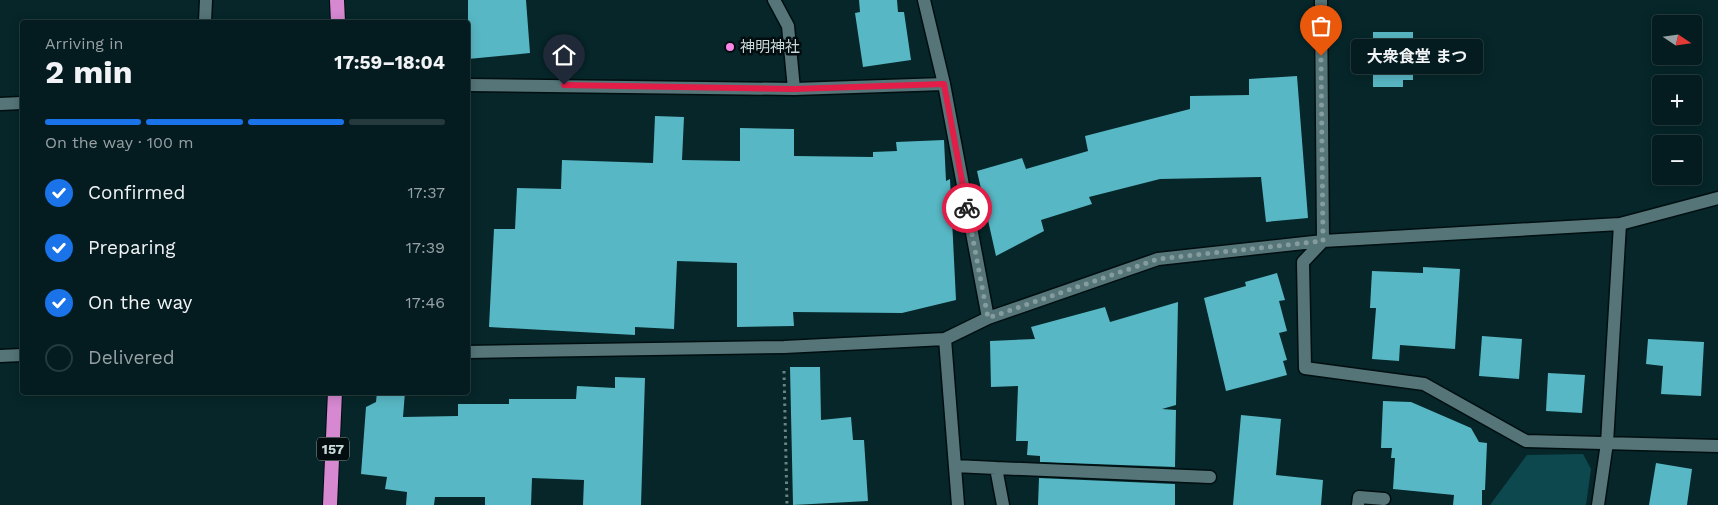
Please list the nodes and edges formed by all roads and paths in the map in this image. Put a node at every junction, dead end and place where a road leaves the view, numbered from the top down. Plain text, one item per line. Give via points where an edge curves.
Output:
1 (206, 0) edge
2 (337, 0) edge
3 (774, 0) edge
4 (924, 0) edge
5 (1321, 0) edge
6 (205, 20) edge
7 (338, 20) edge
8 (944, 84) junction
9 (470, 85) edge
10 (794, 89) junction
11 (20, 103) edge
12 (0, 104) edge
13 (1718, 198) edge
14 (1620, 224) junction
15 (1323, 241) junction
16 (988, 318) junction
17 (945, 339) junction
18 (784, 346) junction
19 (470, 352) edge
20 (20, 355) edge
21 (0, 356) edge
22 (335, 395) edge
23 (1607, 443) junction
24 (1718, 446) edge
25 (954, 466) junction
26 (996, 468) junction
27 (1210, 478) dead end
28 (1384, 499) dead end
29 (330, 505) edge
30 (787, 505) edge
31 (958, 505) edge
32 (1003, 505) edge
33 (1358, 505) edge
34 (1598, 505) edge

1 - 6 street
2 - 7 highway
3 - 10 street via 788,26
4 - 8 street
5 - 15 street
8 - 10 street
8 - 16 street
9 - 10 street
11 - 12 street
13 - 14 street
14 - 15 street
14 - 23 street
15 - 16 street via 1158,259
15 - 23 street via 1303,262 1305,368 1424,384 1526,441
16 - 17 street
17 - 18 street
17 - 25 street
18 - 19 street
18 - 30 path
20 - 21 street
22 - 29 highway, 157
23 - 24 street
23 - 34 street
25 - 26 street
25 - 31 street
26 - 27 street
26 - 32 street
28 - 33 street via 1359,498

